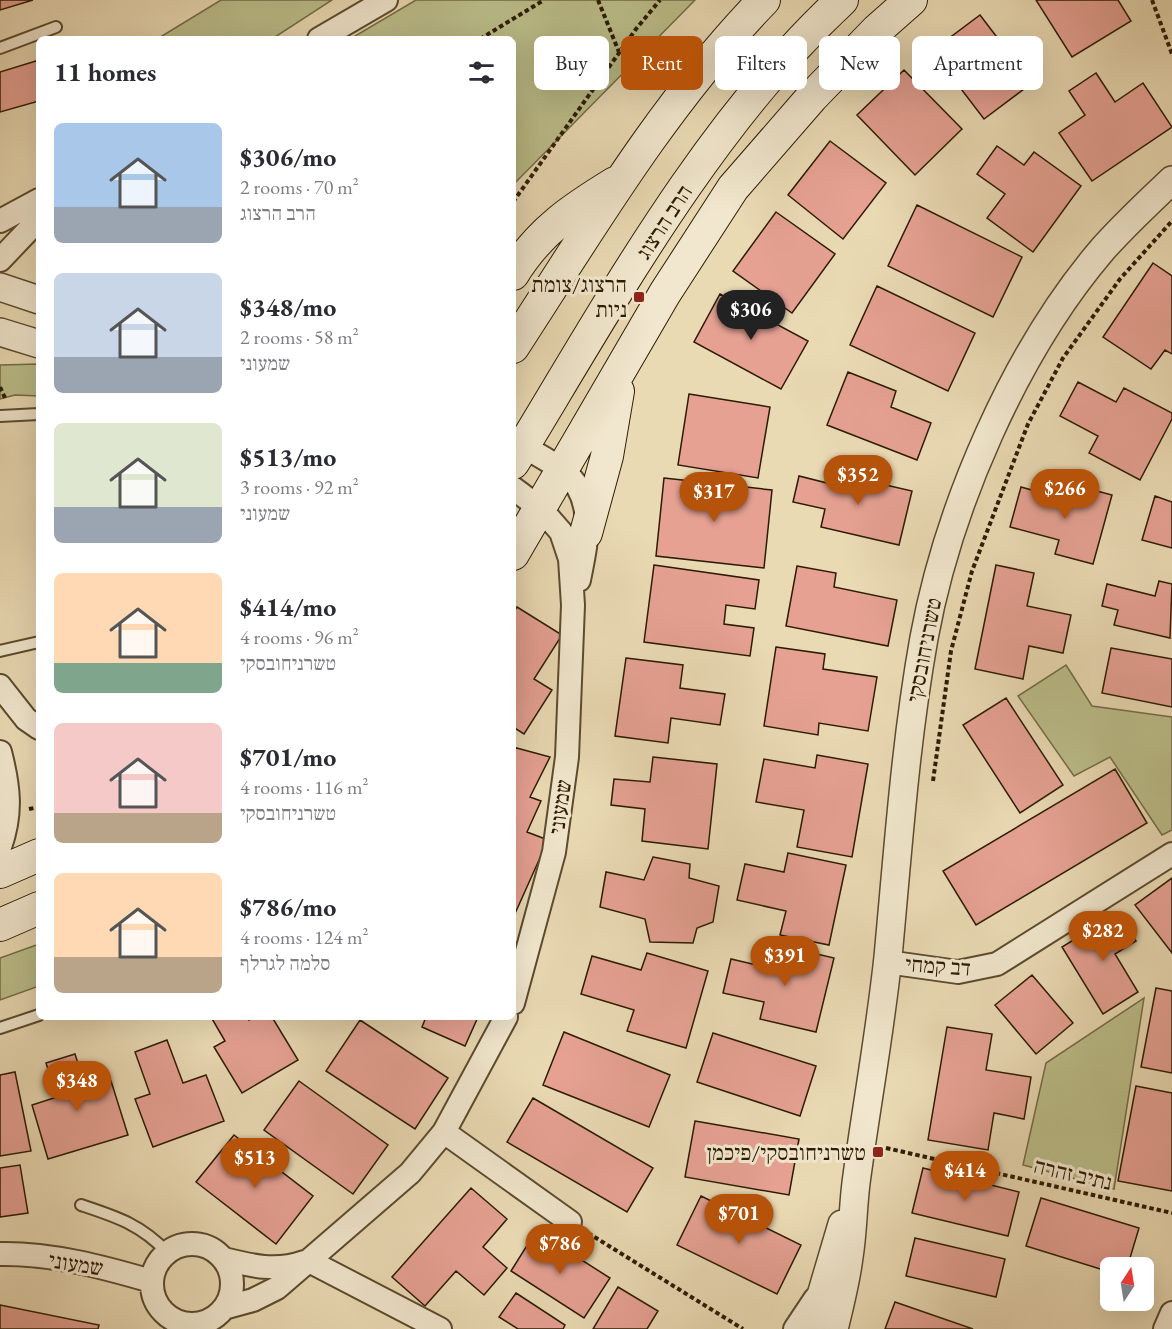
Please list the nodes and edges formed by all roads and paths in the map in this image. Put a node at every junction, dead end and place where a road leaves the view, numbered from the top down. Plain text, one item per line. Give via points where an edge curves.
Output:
1 (386, 0) edge
2 (544, 0) edge
3 (598, 0) edge
4 (660, 0) edge
5 (764, 0) edge
6 (842, 0) edge
7 (911, 0) edge
8 (1152, 0) edge
9 (56, 27) dead end
10 (324, 36) edge
11 (485, 36) edge
12 (0, 48) edge
13 (619, 53) junction
14 (1172, 54) edge
15 (624, 177) junction
16 (1172, 180) edge
17 (516, 198) edge
18 (36, 202) edge
19 (0, 221) edge
20 (1172, 221) edge
21 (36, 222) edge
22 (0, 260) edge
23 (516, 270) edge
24 (0, 287) edge
25 (36, 299) edge
26 (516, 342) edge
27 (620, 373) junction
28 (36, 414) edge
29 (0, 417) edge
30 (516, 450) edge
31 (564, 471) junction
32 (516, 491) edge
33 (541, 509) junction
34 (586, 533) junction
35 (516, 549) edge
36 (573, 605) junction
37 (36, 643) edge
38 (0, 651) edge
39 (0, 686) edge
40 (36, 726) edge
41 (0, 752) edge
42 (932, 791) dead end
43 (0, 847) edge
44 (1172, 854) edge
45 (36, 856) edge
46 (0, 872) edge
47 (36, 909) edge
48 (0, 925) edge
49 (887, 962) junction
50 (516, 992) edge
51 (36, 1016) edge
52 (504, 1020) edge
53 (0, 1028) edge
54 (444, 1132) junction
55 (886, 1141) dead end
56 (883, 1148) junction
57 (880, 1156) dead end
58 (855, 1186) junction
59 (81, 1205) dead end
60 (1172, 1214) edge
61 (570, 1222) joint
62 (167, 1252) junction
63 (0, 1254) edge
64 (224, 1259) junction
65 (309, 1261) junction
66 (151, 1281) junction
67 (820, 1290) junction
68 (224, 1308) junction
69 (1172, 1313) edge
70 (440, 1329) edge
71 (743, 1329) edge
72 (795, 1329) edge
73 (811, 1329) edge
74 (834, 1329) edge
75 (1165, 1329) edge

1 - 10 street
2 - 11 path
3 - 13 path
4 - 13 path
5 - 15 main road via 699,73
6 - 30 main road, הרב הרצוג via 785,58 687,187
7 - 27 main road via 812,97 733,188 690,252
8 - 14 path
9 - 12 lane
13 - 17 path
15 - 23 main road via 548,228
15 - 26 main road
16 - 49 street, טשרניחובסקי via 1101,251 1057,312 993,426 963,498 940,570 923,647 909,736
18 - 19 street
20 - 42 path via 1120,279 1063,358 1028,424 972,571 951,651
21 - 22 street
24 - 25 street
27 - 31 main road
27 - 34 main road via 607,456
28 - 29 lane
30 - 31 street, שמעוני
31 - 33 main road
31 - 34 street, שמעוני via 586,504
32 - 33 street, שמעוני
33 - 35 main road
33 - 36 street, שמעוני via 566,544
34 - 36 street, שמעוני
36 - 50 street, שמעוני via 567,757 554,852
37 - 38 lane
39 - 40 street
41 - 43 street via 10,801
44 - 49 street, דב קמחי via 997,964 958,972
45 - 46 main road
47 - 48 main road
49 - 58 street, טשרניחובסקי
51 - 53 lane
52 - 54 street
54 - 61 street
54 - 65 street via 410,1173
55 - 56 path
56 - 57 path
56 - 60 path, נתיב זהרה
58 - 67 street, טשרניחובסקי
58 - 74 street, טשרניחובסקי via 849,1256
59 - 62 lane via 127,1220
61 - 71 path
62 - 64 street via 190,1243 214,1250
62 - 66 street via 159,1260
63 - 66 street, שמעוני via 112,1269
64 - 65 street via 268,1269
64 - 68 street via 232,1283
65 - 68 street via 277,1288
65 - 70 street
66 - 68 street via 158,1306 177,1321 203,1322
67 - 72 street, טשרניחובסקי
67 - 73 street, טשרניחובסקי
69 - 75 street

